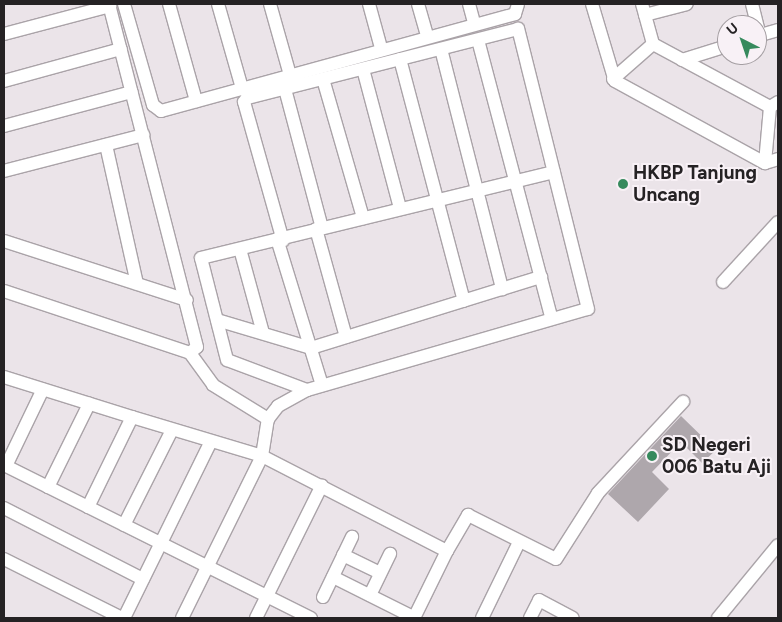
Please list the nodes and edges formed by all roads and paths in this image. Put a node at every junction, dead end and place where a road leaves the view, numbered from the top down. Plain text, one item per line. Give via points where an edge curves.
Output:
1 (169, 4) edge
2 (218, 4) edge
3 (270, 4) edge
4 (369, 4) edge
5 (418, 4) edge
6 (469, 4) edge
7 (518, 4) edge
8 (592, 4) edge
9 (687, 4) edge
10 (117, 7) edge
11 (644, 10) edge
12 (474, 23) junction
13 (4, 34) edge
14 (427, 36) junction
15 (478, 40) junction
16 (653, 44) junction
17 (381, 48) junction
18 (121, 49) junction
19 (441, 49) junction
20 (717, 49) edge
21 (400, 59) junction
22 (682, 60) junction
23 (364, 69) junction
24 (613, 78) junction
25 (323, 79) junction
26 (4, 80) edge
27 (281, 83) junction
28 (242, 88) junction
29 (132, 92) junction
30 (196, 101) junction
31 (774, 105) edge
32 (4, 126) edge
33 (143, 135) junction
34 (106, 144) junction
35 (778, 159) edge
36 (765, 163) junction
37 (4, 171) edge
38 (554, 172) junction
39 (516, 179) junction
40 (477, 188) junction
41 (438, 198) junction
42 (400, 208) junction
43 (363, 218) junction
44 (778, 222) edge
45 (319, 229) junction
46 (280, 240) junction
47 (4, 241) edge
48 (240, 249) junction
49 (541, 278) junction
50 (723, 282) dead end
51 (137, 284) junction
52 (502, 289) junction
53 (4, 291) edge
54 (186, 300) junction
55 (464, 301) junction
56 (550, 317) junction
57 (217, 320) junction
58 (263, 333) junction
59 (346, 337) junction
60 (311, 348) junction
61 (190, 353) junction
62 (4, 377) edge
63 (322, 385) junction
64 (43, 389) junction
65 (307, 390) junction
66 (683, 402) dead end
67 (89, 404) junction
68 (132, 417) junction
69 (268, 419) junction
70 (172, 430) junction
71 (211, 441) junction
72 (262, 456) junction
73 (5, 466) edge
74 (322, 485) junction
75 (48, 487) junction
76 (88, 507) junction
77 (4, 508) edge
78 (124, 525) junction
79 (352, 537) dead end
80 (520, 542) junction
81 (160, 543) junction
82 (778, 546) edge
83 (447, 551) junction
84 (390, 554) dead end
85 (343, 555) junction
86 (4, 559) edge
87 (207, 566) junction
88 (380, 573) junction
89 (333, 577) junction
90 (143, 579) junction
91 (370, 595) junction
92 (267, 596) junction
93 (323, 597) dead end
94 (123, 618) edge
95 (182, 618) edge
96 (256, 618) edge
97 (311, 618) edge
98 (414, 618) edge
99 (482, 618) edge
100 (530, 618) edge
101 (573, 618) edge
102 (718, 618) edge

1 - 30 street
2 - 28 street
3 - 27 street
4 - 17 street
5 - 14 street
6 - 12 street
7 - 12 street via 515,14
8 - 24 street
9 - 11 street
10 - 13 street
10 - 18 street
10 - 30 street via 155,109 160,111
11 - 16 street
12 - 14 street
14 - 17 street
15 - 19 street
15 - 38 street via 518,29
15 - 39 street
16 - 22 street
16 - 24 street
17 - 27 street
18 - 26 street
18 - 29 street
19 - 21 street
19 - 40 street
20 - 22 street
21 - 23 street
21 - 41 street
22 - 31 street
23 - 25 street
23 - 42 street
24 - 36 street
25 - 27 street
25 - 43 street
27 - 28 street
27 - 45 street
27 - 46 street via 244,102
28 - 30 street
29 - 32 street
29 - 33 street
31 - 36 street
33 - 34 street
33 - 54 street
34 - 37 street
34 - 51 street
35 - 36 street
38 - 39 street
38 - 56 street via 588,309
39 - 40 street
39 - 49 street
40 - 41 street
40 - 52 street
41 - 42 street
41 - 55 street
42 - 43 street
43 - 45 street
44 - 50 street
45 - 46 street
45 - 59 street
46 - 48 street
46 - 60 street
47 - 51 street
48 - 57 street via 201,258
48 - 58 street
49 - 52 street
49 - 56 street
51 - 54 street
52 - 55 street
53 - 61 street
54 - 61 street via 197,347
55 - 59 street
56 - 63 street
57 - 58 street
57 - 65 street via 227,360
58 - 60 street
59 - 60 street
60 - 63 street
61 - 69 street via 213,385
62 - 64 street
63 - 65 street
64 - 67 street
64 - 73 street
65 - 69 street via 278,406
66 - 80 street via 598,493 556,559
67 - 68 street
67 - 75 street
68 - 70 street
68 - 76 street
69 - 72 street
70 - 71 street
70 - 78 street
71 - 72 street
71 - 81 street
72 - 74 street
72 - 87 street
73 - 75 street
74 - 83 street
74 - 92 street
75 - 76 street
76 - 78 street
77 - 90 street
78 - 81 street
79 - 85 street
80 - 83 street via 468,515
80 - 99 street
81 - 87 street
81 - 90 street
82 - 102 street
83 - 98 street
84 - 88 street
85 - 88 street
85 - 89 street
86 - 94 street
87 - 92 street
87 - 95 street
88 - 91 street
89 - 91 street
89 - 93 street
90 - 94 street
91 - 98 street
92 - 96 street
92 - 97 street
100 - 101 street via 539,600

